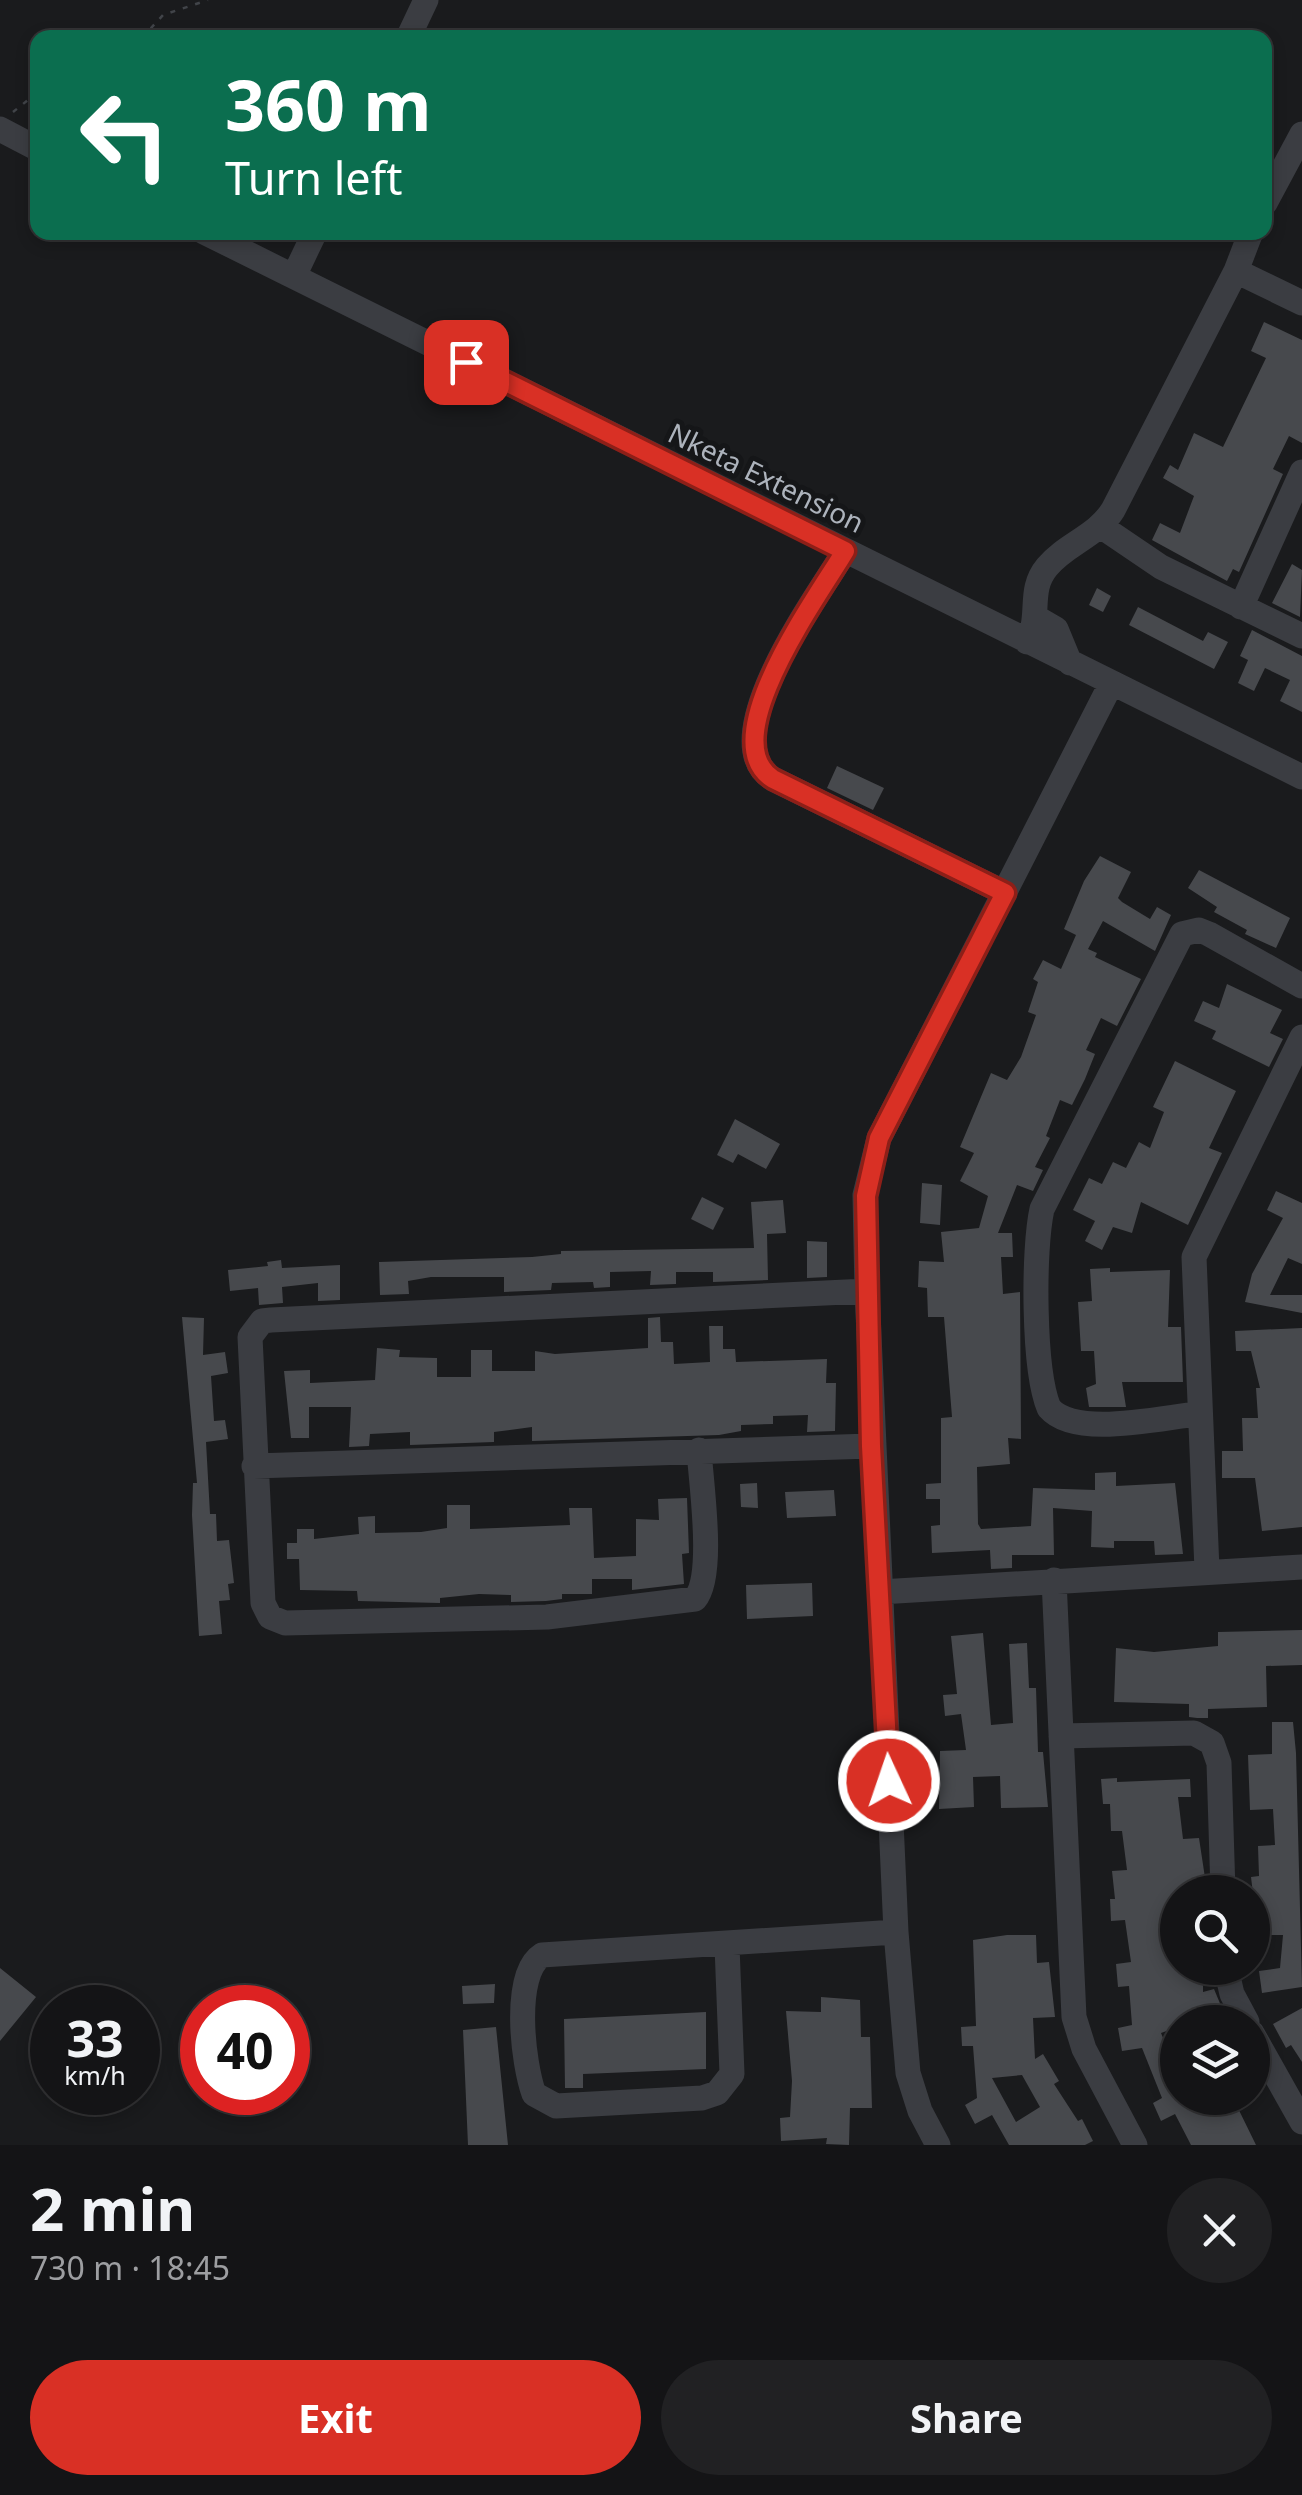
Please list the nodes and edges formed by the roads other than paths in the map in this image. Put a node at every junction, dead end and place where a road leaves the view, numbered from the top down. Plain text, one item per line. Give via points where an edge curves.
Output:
1 (426, 0) edge
2 (412, 30) edge
3 (6, 121) edge
4 (1302, 134) edge
5 (30, 142) edge
6 (1272, 190) edge
7 (220, 240) edge
8 (311, 240) edge
9 (1247, 240) edge
10 (1236, 272) junction
11 (294, 276) junction
12 (1302, 303) edge
13 (1302, 472) edge
14 (1102, 528) junction
15 (845, 551) junction
16 (1241, 607) junction
17 (1032, 630) junction
18 (1302, 636) edge
19 (1111, 684) junction
20 (1302, 777) edge
21 (1005, 893) junction
22 (1302, 986) edge
23 (1302, 1037) edge
24 (866, 1291) junction
25 (1197, 1414) junction
26 (871, 1446) junction
27 (699, 1450) junction
28 (254, 1466) junction
29 (1302, 1568) edge
30 (1207, 1570) junction
31 (1054, 1580) junction
32 (880, 1592) junction
33 (1061, 1736) junction
34 (1222, 1875) edge
35 (896, 1932) junction
36 (727, 1946) junction
37 (1270, 2065) edge
38 (1302, 2122) edge
39 (938, 2145) edge
40 (1134, 2145) edge

1 - 2 street
3 - 5 street
4 - 6 street
7 - 11 street, Nketa Extension
8 - 11 street
9 - 10 street
10 - 12 street
10 - 14 street
11 - 15 street, Nketa Extension
13 - 16 street
14 - 16 street
14 - 17 street via 1045,569 1033,596
15 - 17 street, Nketa Extension
15 - 21 street via 762,702 753,744 758,767
16 - 18 street
17 - 19 street, Nketa Extension via 1070,663
19 - 20 street, Nketa Extension
19 - 21 street
21 - 24 street via 872,1156
22 - 25 street via 1209,934 1182,934 1042,1209 1036,1235 1038,1314 1048,1408 1057,1418 1084,1424
23 - 25 street via 1194,1257
24 - 26 street
24 - 28 street via 262,1322 249,1349
25 - 30 street
26 - 27 street
26 - 32 street
27 - 28 street
27 - 28 street via 705,1566 698,1598 548,1616 276,1620 263,1603
29 - 30 street
30 - 31 street
31 - 32 street
31 - 33 street
32 - 35 street
33 - 34 street via 1205,1736 1219,1763
33 - 40 street via 1074,2017
35 - 36 street
35 - 39 street via 908,2073
36 - 36 street via 554,1952 534,1960 524,1987 534,2094 556,2106 718,2093 732,2074
37 - 38 street

